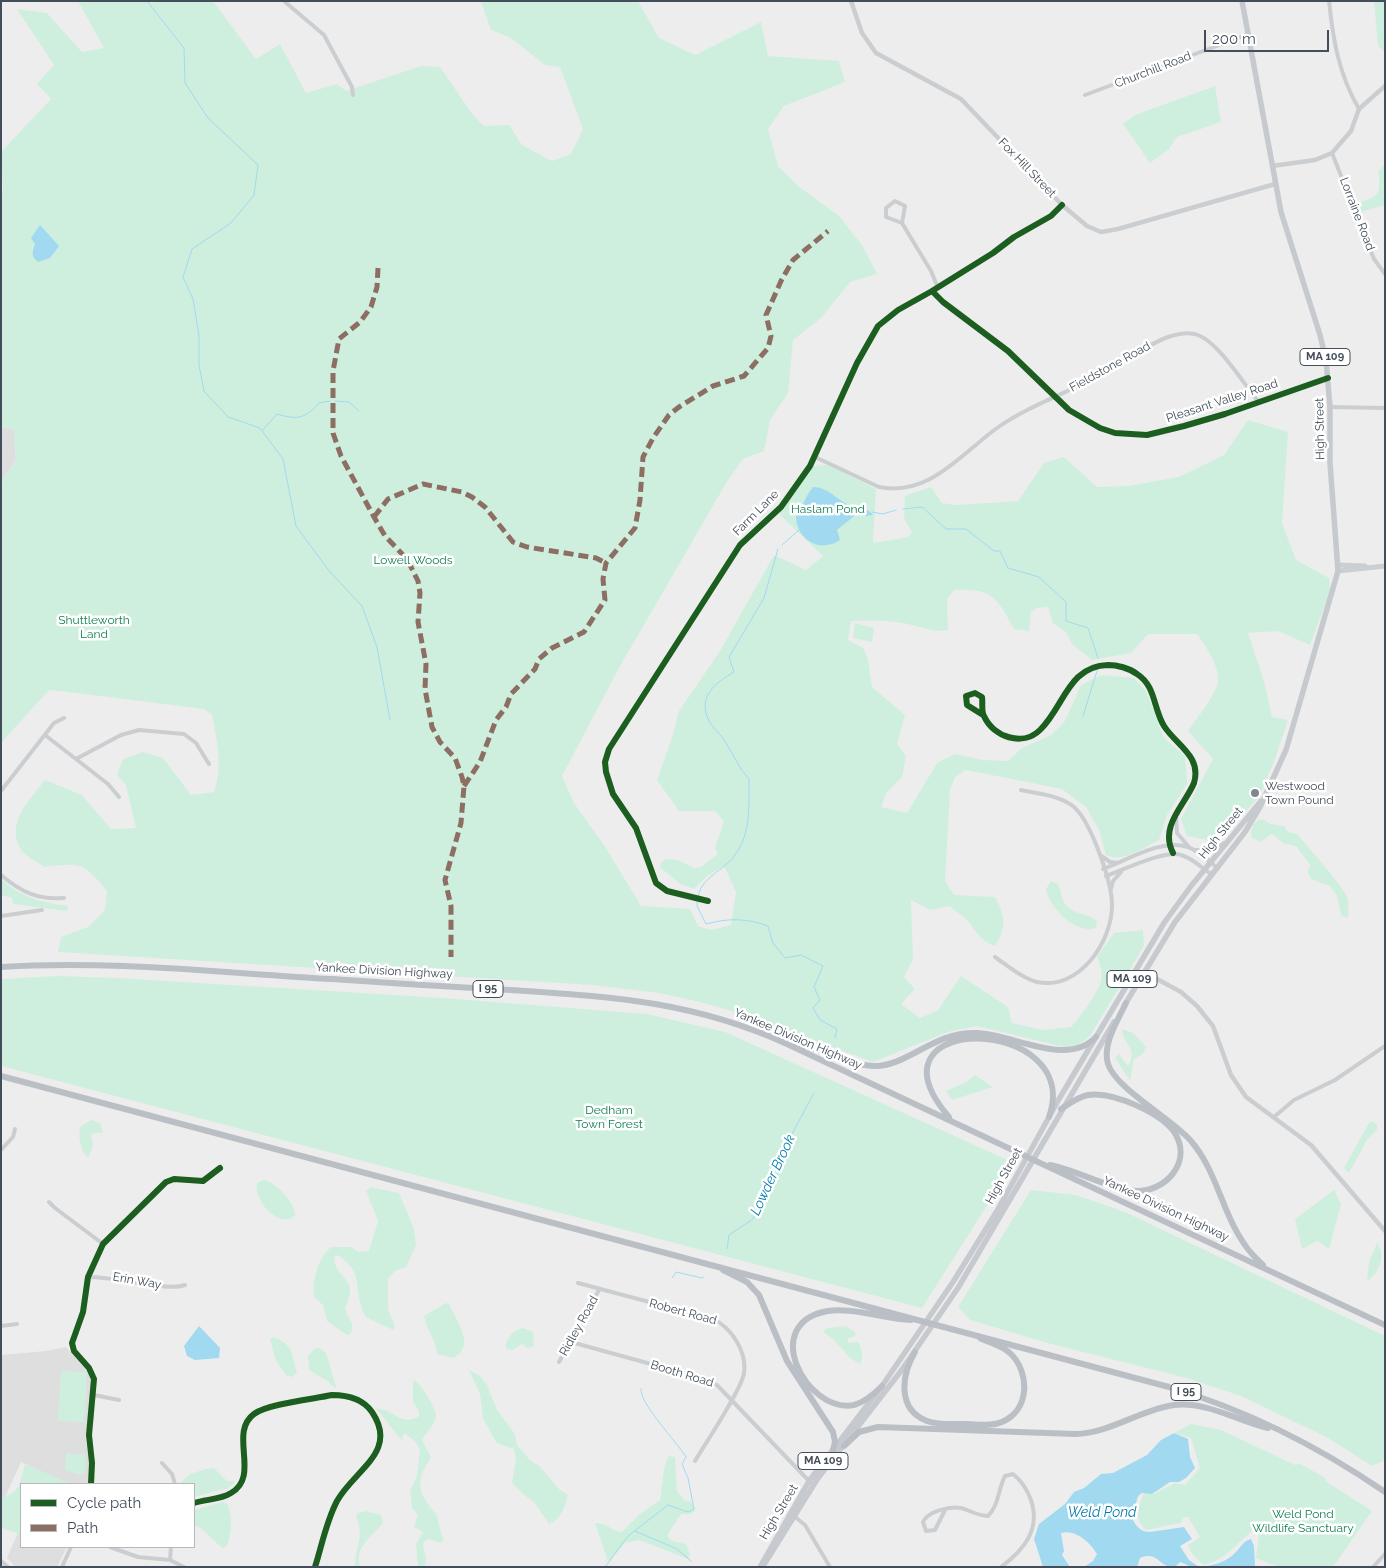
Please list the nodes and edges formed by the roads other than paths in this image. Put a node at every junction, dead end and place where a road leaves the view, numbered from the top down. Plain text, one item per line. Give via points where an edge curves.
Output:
1 (284, 1) edge
2 (851, 1) edge
3 (1242, 1) edge
4 (1328, 1) edge
5 (1249, 34) junction
6 (1385, 86) edge
7 (353, 95) dead end
8 (1085, 95) dead end
9 (1359, 109) junction
10 (1332, 153) junction
11 (1272, 166) junction
12 (1274, 184) junction
13 (1062, 205) junction
14 (902, 224) junction
15 (1385, 274) edge
16 (938, 288) junction
17 (932, 291) junction
18 (1328, 378) junction
19 (1055, 396) junction
20 (1258, 402) junction
21 (1330, 407) junction
22 (1385, 408) edge
23 (816, 457) junction
24 (1385, 566) edge
25 (1338, 568) junction
26 (983, 715) junction
27 (64, 718) dead end
28 (45, 736) junction
29 (76, 759) junction
30 (209, 764) dead end
31 (1021, 790) dead end
32 (1, 791) edge
33 (1265, 795) junction
34 (119, 797) dead end
35 (1177, 812) junction
36 (1231, 837) junction
37 (1170, 845) junction
38 (1191, 848) junction
39 (1173, 853) junction
40 (1098, 854) junction
41 (1123, 862) junction
42 (1210, 862) junction
43 (1216, 867) junction
44 (1103, 869) junction
45 (1125, 870) junction
46 (1204, 870) junction
47 (1211, 874) junction
48 (1, 875) edge
49 (1106, 876) junction
50 (1110, 891) junction
51 (64, 898) dead end
52 (708, 901) dead end
53 (42, 910) dead end
54 (1, 916) edge
55 (995, 957) dead end
56 (1, 967) edge
57 (1144, 972) junction
58 (1126, 1003) junction
59 (766, 1035) junction
60 (1096, 1037) junction
61 (1385, 1046) edge
62 (1, 1076) edge
63 (1061, 1109) junction
64 (1049, 1117) junction
65 (1274, 1118) junction
66 (952, 1120) junction
67 (15, 1129) dead end
68 (1037, 1145) junction
69 (1, 1150) edge
70 (1042, 1163) junction
71 (220, 1168) dead end
72 (49, 1202) dead end
73 (1385, 1231) edge
74 (103, 1244) junction
75 (713, 1265) junction
76 (1268, 1269) junction
77 (88, 1277) junction
78 (578, 1283) dead end
79 (185, 1285) dead end
80 (599, 1290) junction
81 (920, 1320) junction
82 (17, 1324) dead end
83 (1385, 1325) edge
84 (1, 1326) edge
85 (970, 1333) junction
86 (572, 1342) junction
87 (915, 1352) junction
88 (560, 1362) dead end
89 (882, 1386) junction
90 (94, 1395) junction
91 (732, 1399) junction
92 (120, 1400) dead end
93 (1282, 1431) junction
94 (844, 1446) junction
95 (832, 1450) junction
96 (694, 1461) dead end
97 (162, 1463) dead end
98 (91, 1483) edge
99 (175, 1483) edge
100 (811, 1483) junction
101 (1385, 1492) edge
102 (195, 1503) edge
103 (945, 1510) junction
104 (792, 1515) junction
105 (71, 1548) edge
106 (113, 1548) edge
107 (172, 1548) edge
108 (1385, 1554) edge
109 (170, 1560) junction
110 (1, 1561) edge
111 (6, 1566) edge
112 (62, 1567) edge
113 (184, 1567) edge
114 (316, 1567) edge
115 (760, 1567) edge
116 (830, 1567) edge
117 (1001, 1567) edge
118 (1374, 1567) edge

1 - 7 street via 324,35 352,87
2 - 13 street, Fox Hill Street via 862,34 876,53 961,99
3 - 5 main road, High Street / MA 109
4 - 9 street via 1337,56
5 - 8 street, Churchill Road
5 - 11 main road, High Street / MA 109
6 - 9 street
9 - 10 street via 1351,131
10 - 11 street via 1315,160
10 - 15 street, Lorraine Road via 1374,259
11 - 12 main road, High Street / MA 109
12 - 13 street, Fox Hill Street via 1101,232 1087,226
12 - 18 main road, High Street / MA 109 via 1320,335
13 - 16 street, Farm Lane via 1051,216
14 - 14 street via 886,217 886,208 895,201 905,206
14 - 16 street
16 - 17 street, Farm Lane
17 - 19 street, Pleasant Valley Road via 1008,351
17 - 23 street, Farm Lane via 898,310 878,326 857,363
18 - 20 street, Pleasant Valley Road
18 - 21 main road, High Street / MA 109
19 - 20 street, Pleasant Valley Road via 1069,410 1100,428 1138,436
19 - 20 street, Fieldstone Road via 1100,376 1157,342 1186,333 1211,342
19 - 23 street, Fieldstone Road via 997,428 942,472 911,488 891,490 880,487
21 - 22 street
21 - 25 main road, High Street / MA 109 via 1330,463
23 - 52 street, Farm Lane via 781,507 740,545 606,755 606,772 613,794 636,828 656,883 660,888
24 - 25 main road
25 - 33 main road, High Street / MA 109 via 1288,741
26 - 26 street via 982,697 975,692 966,696 967,706
26 - 35 street via 996,732 1015,739 1025,738 1039,732 1067,688 1084,672 1100,666 1114,666 1137,674 1150,687 1162,724 1189,754 1194,767 1194,783
27 - 28 street via 54,723
28 - 29 street
28 - 32 street
29 - 30 street via 121,734 139,730 184,734 196,743
29 - 34 street
31 - 40 street via 1054,797 1073,806 1090,828
33 - 36 main road, High Street / MA 109
33 - 43 main road, High Street / MA 109 via 1245,832
35 - 37 street via 1170,827
35 - 38 street via 1174,824 1177,833
36 - 38 street via 1213,849
36 - 42 main road, High Street / MA 109
37 - 38 street
37 - 39 street
37 - 41 street via 1154,848
38 - 42 street
39 - 45 street
39 - 46 street via 1183,855
40 - 41 street via 1110,862
40 - 44 street
41 - 44 street
42 - 43 street
42 - 46 main road, High Street / MA 109
43 - 47 main road, High Street / MA 109
44 - 49 street
45 - 49 street
45 - 50 street via 1114,878
46 - 47 street
46 - 60 main road, High Street / MA 109 via 1164,923
47 - 57 main road, High Street / MA 109 via 1170,928
48 - 51 street via 30,895
49 - 50 street
50 - 55 street via 1112,914 1108,929 1090,960 1077,974 1055,983 1035,981
53 - 54 street
56 - 59 highway, Yankee Division Highway / I 95 via 103,965 609,996 685,1009
57 - 58 main road, High Street / MA 109
57 - 65 street via 1182,992 1197,1006 1215,1029 1235,1082 1248,1099
58 - 63 main road, High Street / MA 109
58 - 76 highway via 1108,1045 1106,1056 1110,1069 1118,1080 1194,1144 1210,1169 1242,1242
59 - 60 highway via 876,1066 891,1063 937,1040 960,1033 994,1034 1067,1051 1083,1047
59 - 66 highway, Yankee Division Highway / I 95
60 - 64 main road, High Street / MA 109
61 - 65 street via 1335,1080 1288,1104
62 - 75 highway, I 95
63 - 68 main road, High Street / MA 109
63 - 70 highway via 1079,1098 1094,1094 1138,1106 1175,1133 1180,1150 1178,1165 1163,1184 1138,1191 1065,1167
64 - 66 highway via 1054,1102 1054,1086 1040,1063 1004,1043 968,1038 952,1040 942,1046 932,1056 928,1067 931,1093
64 - 68 main road, High Street / MA 109
65 - 73 street via 1319,1152
66 - 70 highway, Yankee Division Highway / I 95
67 - 69 street via 13,1137
68 - 87 main road, High Street / MA 109 via 995,1228
68 - 89 main road, High Street / MA 109 via 936,1309
70 - 76 highway, Yankee Division Highway / I 95
71 - 74 street via 204,1181 174,1178 166,1182
72 - 74 street
74 - 77 street
75 - 81 highway, I 95
75 - 95 highway via 748,1282 759,1295 787,1361 833,1432
76 - 83 highway, Yankee Division Highway / I 95
77 - 79 street, Erin Way via 107,1276 172,1288
77 - 90 street via 84,1312 72,1343 75,1354 91,1371
78 - 80 street, Robert Road
80 - 86 street, Ridley Road
80 - 91 street, Robert Road via 722,1323 735,1338 744,1366 741,1383
81 - 85 highway, I 95
81 - 89 highway via 832,1310 809,1318 797,1331 792,1345 796,1365 826,1399 842,1405 854,1405 868,1399
82 - 84 street
85 - 87 highway via 1008,1352 1023,1373 1020,1405 1001,1422 990,1425 938,1423 919,1416 909,1405 904,1390 906,1370
85 - 93 highway, I 95 via 1183,1391
86 - 88 street, Ridley Road
86 - 91 street, Booth Road via 710,1381 718,1384
87 - 94 main road, High Street / MA 109
89 - 95 main road, High Street / MA 109
90 - 92 street
90 - 98 street via 89,1435
91 - 96 street, Robert Road
91 - 100 street, Booth Road
93 - 94 highway via 1201,1408 1178,1405 1096,1432 878,1427 859,1432
93 - 101 highway, I 95
94 - 100 main road, High Street / MA 109
95 - 100 main road, High Street / MA 109
97 - 99 street via 172,1474
100 - 104 main road, High Street / MA 109
102 - 114 street via 231,1493 241,1485 246,1424 255,1412 332,1395 358,1400 377,1419 382,1435 380,1447 338,1499
103 - 103 street via 935,1530 926,1531 923,1522 926,1516
103 - 117 street via 961,1508 988,1516 997,1504 998,1490 1005,1476 1013,1474 1019,1479 1032,1503 1032,1531 1023,1548
104 - 115 main road, High Street / MA 109
104 - 116 street via 805,1525
105 - 112 street
106 - 109 street via 138,1557
107 - 109 street
108 - 118 street
109 - 113 street
110 - 111 street

